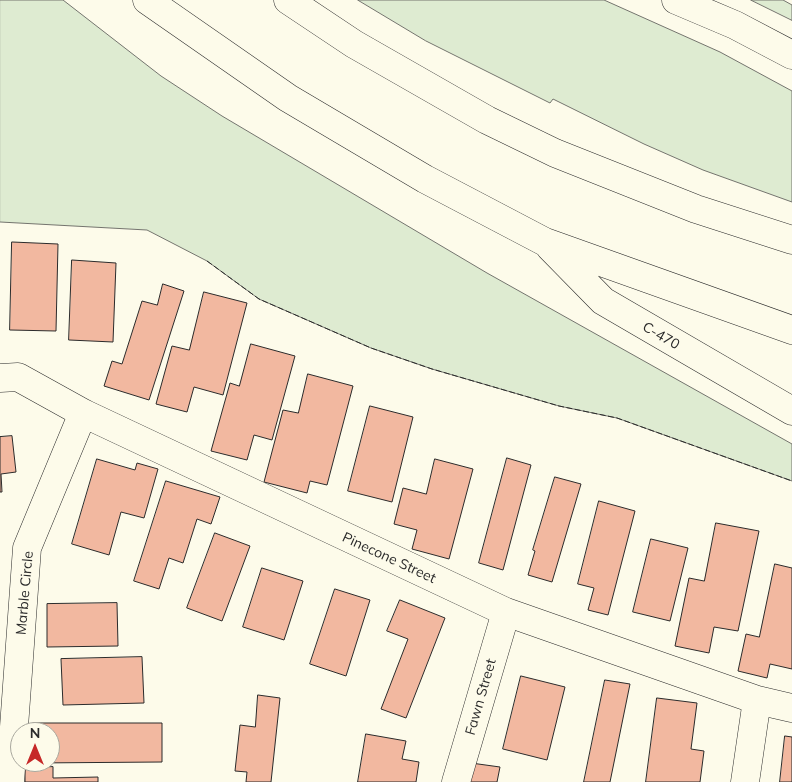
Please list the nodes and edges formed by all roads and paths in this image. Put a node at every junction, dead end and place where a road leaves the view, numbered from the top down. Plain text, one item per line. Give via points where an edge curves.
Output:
1 (147, 0) edge
2 (288, 0) edge
3 (676, 0) edge
4 (792, 54) edge
5 (792, 240) edge
6 (545, 242) junction
7 (792, 330) edge
8 (0, 378) edge
9 (792, 411) edge
10 (83, 414) junction
11 (506, 612) junction
12 (757, 700) junction
13 (792, 708) edge
14 (10, 782) edge
15 (456, 782) edge
16 (745, 782) edge

1 - 6 main road via 288,98 425,179
2 - 5 main road via 354,44 486,120 555,153 696,209
3 - 4 main road
6 - 7 main road
6 - 9 main road, C-470 via 602,302
8 - 10 main road, Pinecone Street via 18,377
10 - 11 main road, Pinecone Street
10 - 14 main road, Marble Circle via 27,548
11 - 12 main road, Pinecone Street
11 - 15 main road, Fawn Street
12 - 13 main road, Pinecone Street
12 - 16 main road

